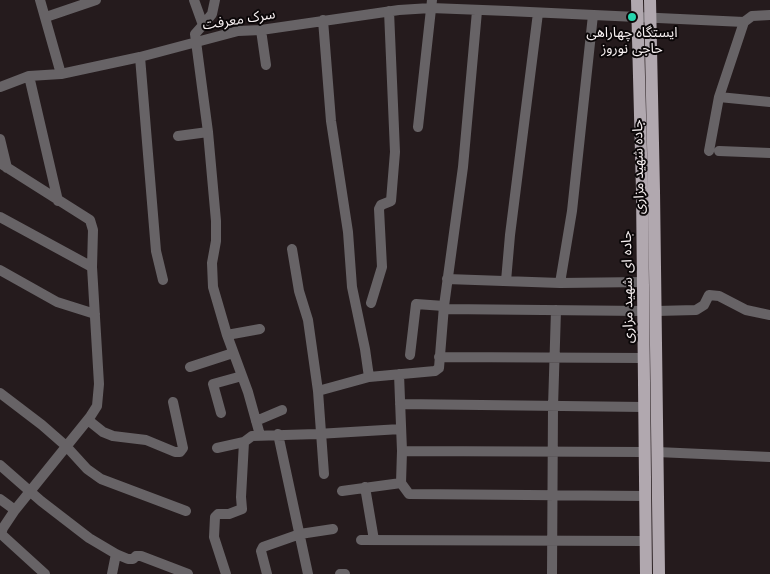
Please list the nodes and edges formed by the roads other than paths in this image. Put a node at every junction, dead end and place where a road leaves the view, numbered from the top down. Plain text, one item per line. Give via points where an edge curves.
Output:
1 (40, 0) edge
2 (96, 0) edge
3 (194, 0) edge
4 (215, 0) edge
5 (637, 0) edge
6 (650, 0) edge
7 (432, 4) edge
8 (509, 5) edge
9 (477, 10) junction
10 (389, 11) junction
11 (538, 13) junction
12 (593, 15) junction
13 (770, 15) edge
14 (46, 17) junction
15 (643, 17) junction
16 (323, 20) junction
17 (744, 22) junction
18 (203, 25) junction
19 (261, 30) junction
20 (196, 41) junction
21 (140, 57) junction
22 (266, 65) dead end
23 (61, 74) junction
24 (29, 76) junction
25 (0, 86) edge
26 (719, 96) junction
27 (770, 102) edge
28 (418, 127) dead end
29 (208, 132) junction
30 (178, 136) dead end
31 (0, 139) edge
32 (770, 153) edge
33 (4, 166) edge
34 (58, 201) junction
35 (0, 217) edge
36 (292, 249) dead end
37 (92, 268) junction
38 (0, 270) edge
39 (447, 279) junction
40 (163, 280) dead end
41 (506, 281) junction
42 (642, 282) junction
43 (560, 284) junction
44 (371, 303) dead end
45 (443, 308) junction
46 (556, 310) junction
47 (649, 311) junction
48 (95, 314) junction
49 (770, 315) edge
50 (260, 329) dead end
51 (226, 335) junction
52 (233, 353) junction
53 (410, 355) dead end
54 (439, 357) junction
55 (643, 358) junction
56 (554, 359) junction
57 (190, 367) dead end
58 (399, 374) junction
59 (242, 376) junction
60 (368, 377) junction
61 (318, 392) junction
62 (0, 393) edge
63 (173, 402) dead end
64 (400, 404) junction
65 (553, 407) junction
66 (644, 407) junction
67 (282, 410) dead end
68 (221, 413) dead end
69 (88, 420) junction
70 (256, 421) junction
71 (401, 429) junction
72 (320, 433) junction
73 (278, 434) junction
74 (260, 435) junction
75 (244, 442) junction
76 (66, 446) junction
77 (217, 448) dead end
78 (402, 451) junction
79 (554, 451) junction
80 (651, 452) junction
81 (770, 457) edge
82 (0, 464) edge
83 (324, 474) dead end
84 (401, 483) junction
85 (365, 487) junction
86 (342, 490) dead end
87 (30, 491) junction
88 (553, 495) junction
89 (645, 496) junction
90 (0, 499) edge
91 (15, 510) junction
92 (186, 511) dead end
93 (333, 529) dead end
94 (300, 534) junction
95 (361, 540) dead end
96 (374, 540) junction
97 (645, 541) junction
98 (552, 542) junction
99 (116, 554) junction
100 (45, 574) edge
101 (112, 574) edge
102 (188, 574) edge
103 (226, 574) edge
104 (267, 574) edge
105 (308, 574) edge
106 (340, 574) edge
107 (345, 574) edge
108 (552, 574) edge
109 (646, 574) edge
110 (659, 574) edge

1 - 14 street
2 - 14 street
3 - 18 street
4 - 18 street via 212,14
5 - 15 main road, جاده ای شهید مزاری
6 - 15 main road, جاده شهید مزاری
7 - 9 street, سرک معرفت
7 - 10 street, سرک معرفت
7 - 28 street
8 - 9 street, سرک معرفت
8 - 11 street, سرک معرفت
9 - 39 street via 463,167
10 - 16 street, سرک معرفت
10 - 44 street via 395,152 391,201 379,209 382,267
11 - 12 street, سرک معرفت
11 - 41 street
12 - 15 street, سرک معرفت
12 - 43 street via 572,211
13 - 17 street, سرک معرفت via 752,16
14 - 23 street
15 - 17 street, سرک معرفت
15 - 42 main road, جاده ای شهید مزاری
15 - 47 main road, جاده شهید مزاری
16 - 19 street, سرک معرفت
16 - 60 street via 331,121 348,232 352,287
17 - 26 street
18 - 20 street via 195,34
19 - 20 street, سرک معرفت via 238,31
19 - 22 street
20 - 21 street, سرک معرفت
20 - 29 street
21 - 23 street, سرک معرفت
21 - 40 street via 156,251
23 - 24 street, سرک معرفت
24 - 25 street, سرک معرفت
24 - 34 street
26 - 27 street
26 - 32 street via 714,151
29 - 30 street
29 - 51 street via 216,221 213,287
31 - 33 street
33 - 34 street
34 - 37 street via 90,220 93,230
35 - 37 street
36 - 61 street via 308,320
37 - 48 street
38 - 48 street via 57,302
39 - 41 street
39 - 45 street
41 - 43 street
42 - 43 street
42 - 47 main road, جاده ای شهید مزاری
45 - 46 street
45 - 53 street via 416,304
45 - 54 street
46 - 47 street
46 - 56 street
47 - 49 street via 696,310 704,305 709,295 719,296 746,310
47 - 55 main road, جاده ای شهید مزاری
47 - 80 main road, جاده شهید مزاری
48 - 69 street via 99,384 97,406
50 - 51 street
51 - 52 street
52 - 57 street
52 - 59 street
54 - 56 street
54 - 58 street via 439,368 435,371
55 - 56 street
55 - 66 main road, جاده ای شهید مزاری
56 - 65 street
58 - 60 street
58 - 64 street
59 - 68 street via 213,384
59 - 70 street
60 - 61 street
61 - 72 street
62 - 76 street
63 - 69 street via 182,448 180,452 146,440 112,436
64 - 65 street
64 - 71 street
65 - 66 street
65 - 79 street
66 - 80 main road, جاده ای شهید مزاری
67 - 70 street
69 - 76 street
70 - 74 street
71 - 72 street
71 - 78 street
72 - 73 street
72 - 83 street
73 - 74 street
73 - 94 street
74 - 75 street
75 - 77 street
75 - 103 street via 242,509 215,517 214,537
76 - 87 street
76 - 92 street via 101,479
78 - 79 street
78 - 84 street
79 - 80 street
79 - 88 street
80 - 81 street
80 - 89 main road, جاده ای شهید مزاری
80 - 110 main road, جاده شهید مزاری
82 - 87 street
84 - 85 street
84 - 88 street via 409,494
85 - 86 street
85 - 96 street
87 - 91 street
87 - 99 street via 89,538
88 - 89 street
88 - 98 street
89 - 97 main road, جاده ای شهید مزاری
90 - 91 street
91 - 100 street via 1,534
93 - 94 street
94 - 104 street via 261,549
94 - 105 street
95 - 96 street
96 - 98 street
97 - 98 street
97 - 109 main road, جاده ای شهید مزاری
98 - 108 street
99 - 101 street
99 - 102 street via 128,559 141,556
106 - 107 street

